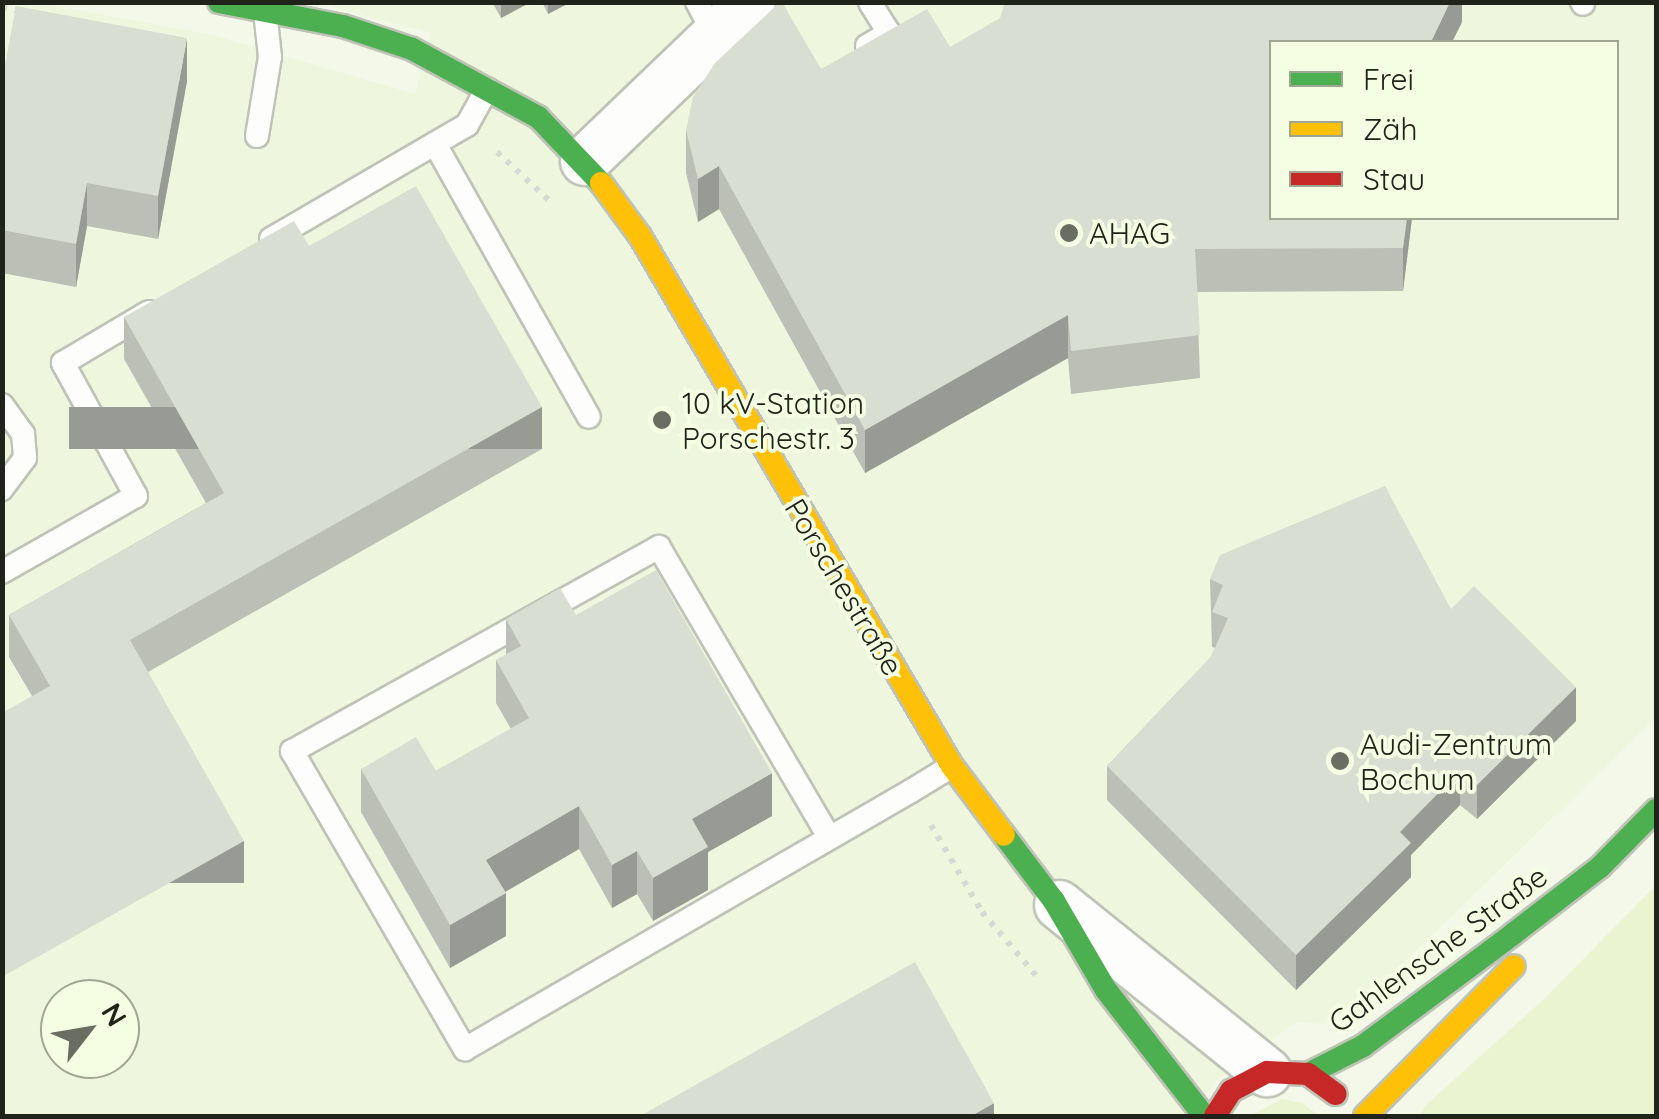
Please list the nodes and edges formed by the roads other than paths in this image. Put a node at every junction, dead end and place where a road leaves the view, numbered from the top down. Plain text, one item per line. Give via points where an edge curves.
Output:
1 (219, 2) edge
2 (750, 2) edge
3 (870, 2) edge
4 (266, 12) junction
5 (706, 19) edge
6 (844, 60) edge
7 (488, 86) junction
8 (257, 136) dead end
9 (435, 144) junction
10 (585, 161) junction
11 (252, 251) edge
12 (166, 302) edge
13 (2, 405) edge
14 (589, 417) dead end
15 (2, 489) edge
16 (2, 572) edge
17 (952, 766) junction
18 (1656, 810) edge
19 (829, 838) junction
20 (1600, 868) junction
21 (1054, 902) junction
22 (1287, 1073) junction
23 (1204, 1116) edge
24 (1215, 1116) edge
25 (1350, 1116) edge
26 (1365, 1116) edge

1 - 4 street, Porschestraße
2 - 5 street
3 - 6 lane via 889,32
4 - 7 street, Porschestraße via 395,43
4 - 8 lane via 270,57
5 - 10 street
7 - 9 lane via 467,125
7 - 10 street, Porschestraße via 538,116
9 - 11 lane
9 - 14 lane
10 - 17 street, Porschestraße via 640,236
12 - 16 lane via 63,363 136,496
13 - 15 lane via 23,434 25,458
17 - 19 lane
17 - 21 street, Porschestraße
18 - 20 street, Gahlensche Straße
19 - 19 lane via 465,1048 292,752 660,547
20 - 22 street, Gahlensche Straße via 1363,1046
20 - 26 street, Gahlensche Straße via 1565,918 1407,1067
21 - 22 street, Porschestraße
21 - 23 street, Porschestraße via 1106,990
22 - 24 street, Gahlensche Straße via 1231,1092
22 - 25 street via 1329,1087

